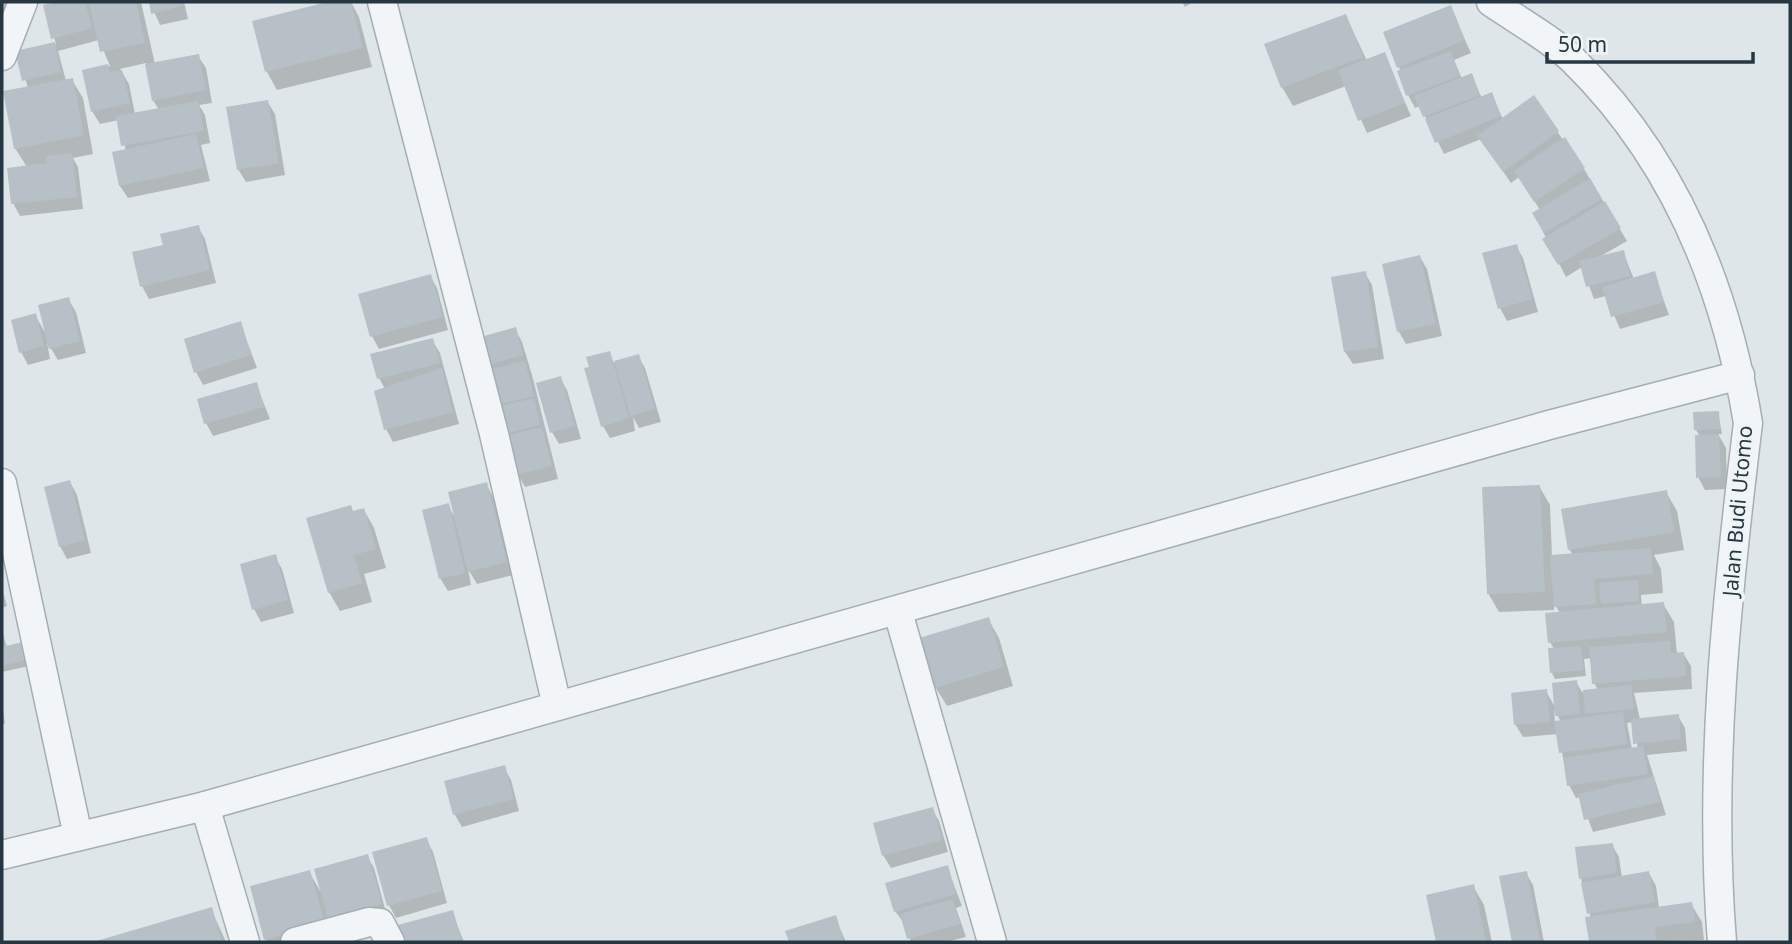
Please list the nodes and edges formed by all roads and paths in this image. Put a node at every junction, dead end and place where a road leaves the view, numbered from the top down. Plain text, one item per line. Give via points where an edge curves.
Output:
1 (23, 2) edge
2 (382, 2) edge
3 (1491, 2) edge
4 (2, 56) edge
5 (1740, 375) junction
6 (2, 483) edge
7 (898, 612) junction
8 (558, 706) junction
9 (205, 806) junction
10 (78, 836) junction
11 (2, 855) edge
12 (245, 942) edge
13 (295, 942) edge
14 (390, 942) edge
15 (992, 942) edge
16 (1722, 942) edge

1 - 4 street
2 - 8 street via 494,434
3 - 5 street, Jalan Budi Utomo via 1571,58 1626,118 1677,202 1713,275
5 - 7 street via 1549,425
5 - 16 street, Jalan Budi Utomo via 1748,423 1717,755
6 - 10 street
7 - 8 street
7 - 15 street
8 - 9 street
9 - 10 street
9 - 12 street
10 - 11 street
13 - 14 street via 369,922 380,923

